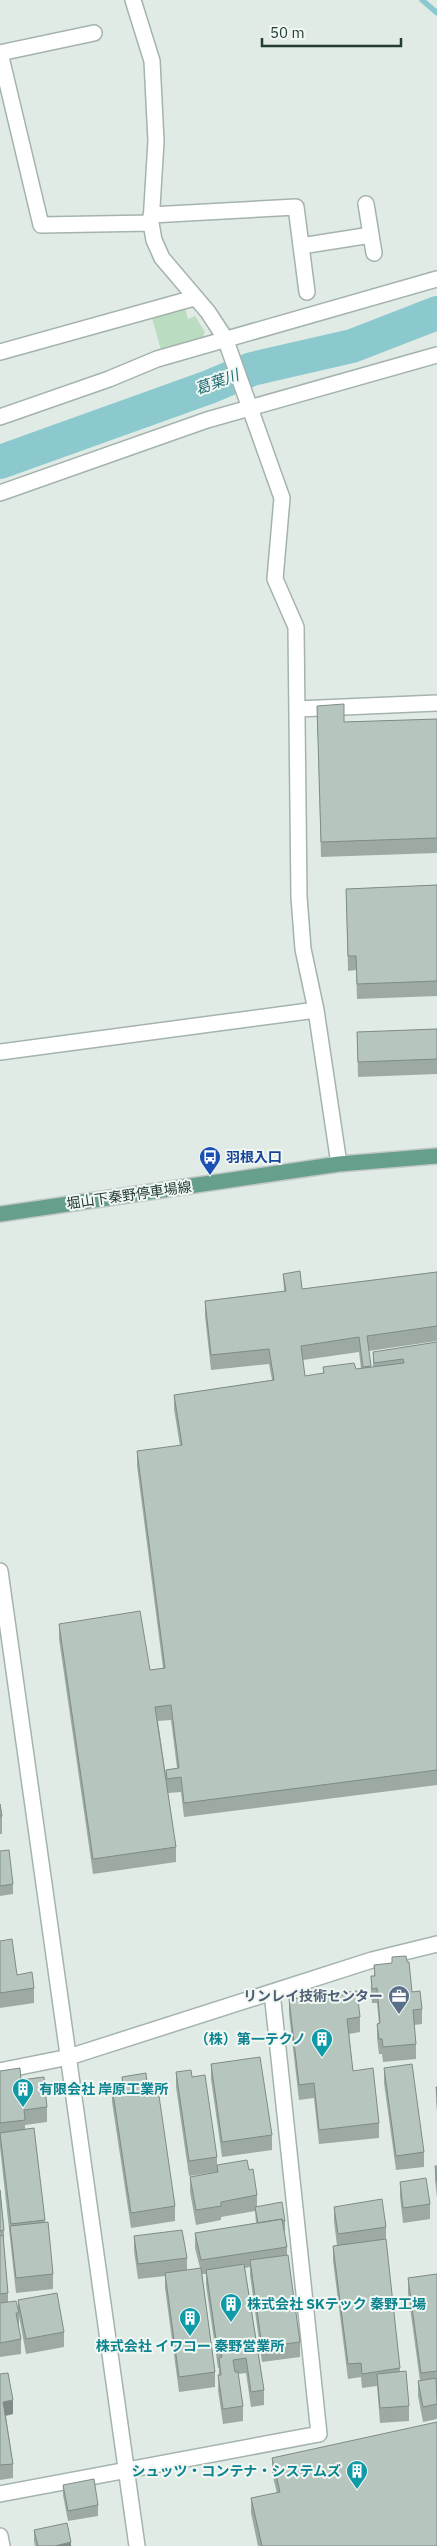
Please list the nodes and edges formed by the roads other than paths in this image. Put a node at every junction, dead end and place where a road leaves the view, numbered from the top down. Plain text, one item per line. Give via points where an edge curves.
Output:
1 (133, 0) edge
2 (94, 33) dead end
3 (0, 53) edge
4 (366, 204) dead end
5 (151, 219) junction
6 (371, 235) junction
7 (301, 246) junction
8 (374, 253) dead end
9 (437, 279) edge
10 (307, 292) dead end
11 (194, 298) junction
12 (225, 338) junction
13 (0, 352) edge
14 (437, 355) edge
15 (249, 407) junction
16 (0, 417) edge
17 (0, 493) edge
18 (437, 703) edge
19 (297, 709) junction
20 (316, 1010) junction
21 (0, 1052) edge
22 (437, 1156) edge
23 (339, 1164) junction
24 (0, 1214) edge
25 (0, 1571) edge
26 (437, 1944) edge
27 (272, 1992) junction
28 (69, 2057) junction
29 (0, 2071) edge
30 (126, 2469) junction
31 (0, 2494) edge
32 (0, 2536) edge
33 (2, 2546) edge
34 (137, 2546) edge

1 - 5 street via 152,61 156,142
2 - 3 street
3 - 5 street via 40,225
4 - 6 street
5 - 7 street via 296,207
5 - 11 street via 154,240 162,258
6 - 7 street
6 - 8 street
7 - 10 street
9 - 12 street
11 - 12 street
11 - 13 street
12 - 15 street
12 - 16 street via 157,359
14 - 15 street
15 - 17 street
15 - 19 street via 282,498 275,579 296,627
18 - 19 street
19 - 20 street via 299,897 303,949
20 - 21 street
20 - 23 street
22 - 23 main road, 堀山下秦野停車場線
23 - 24 main road, 堀山下秦野停車場線
25 - 28 street
26 - 27 street via 372,1960
27 - 28 street
27 - 30 street via 319,2434
28 - 29 street
28 - 30 street
30 - 31 street
30 - 34 street
32 - 33 street

